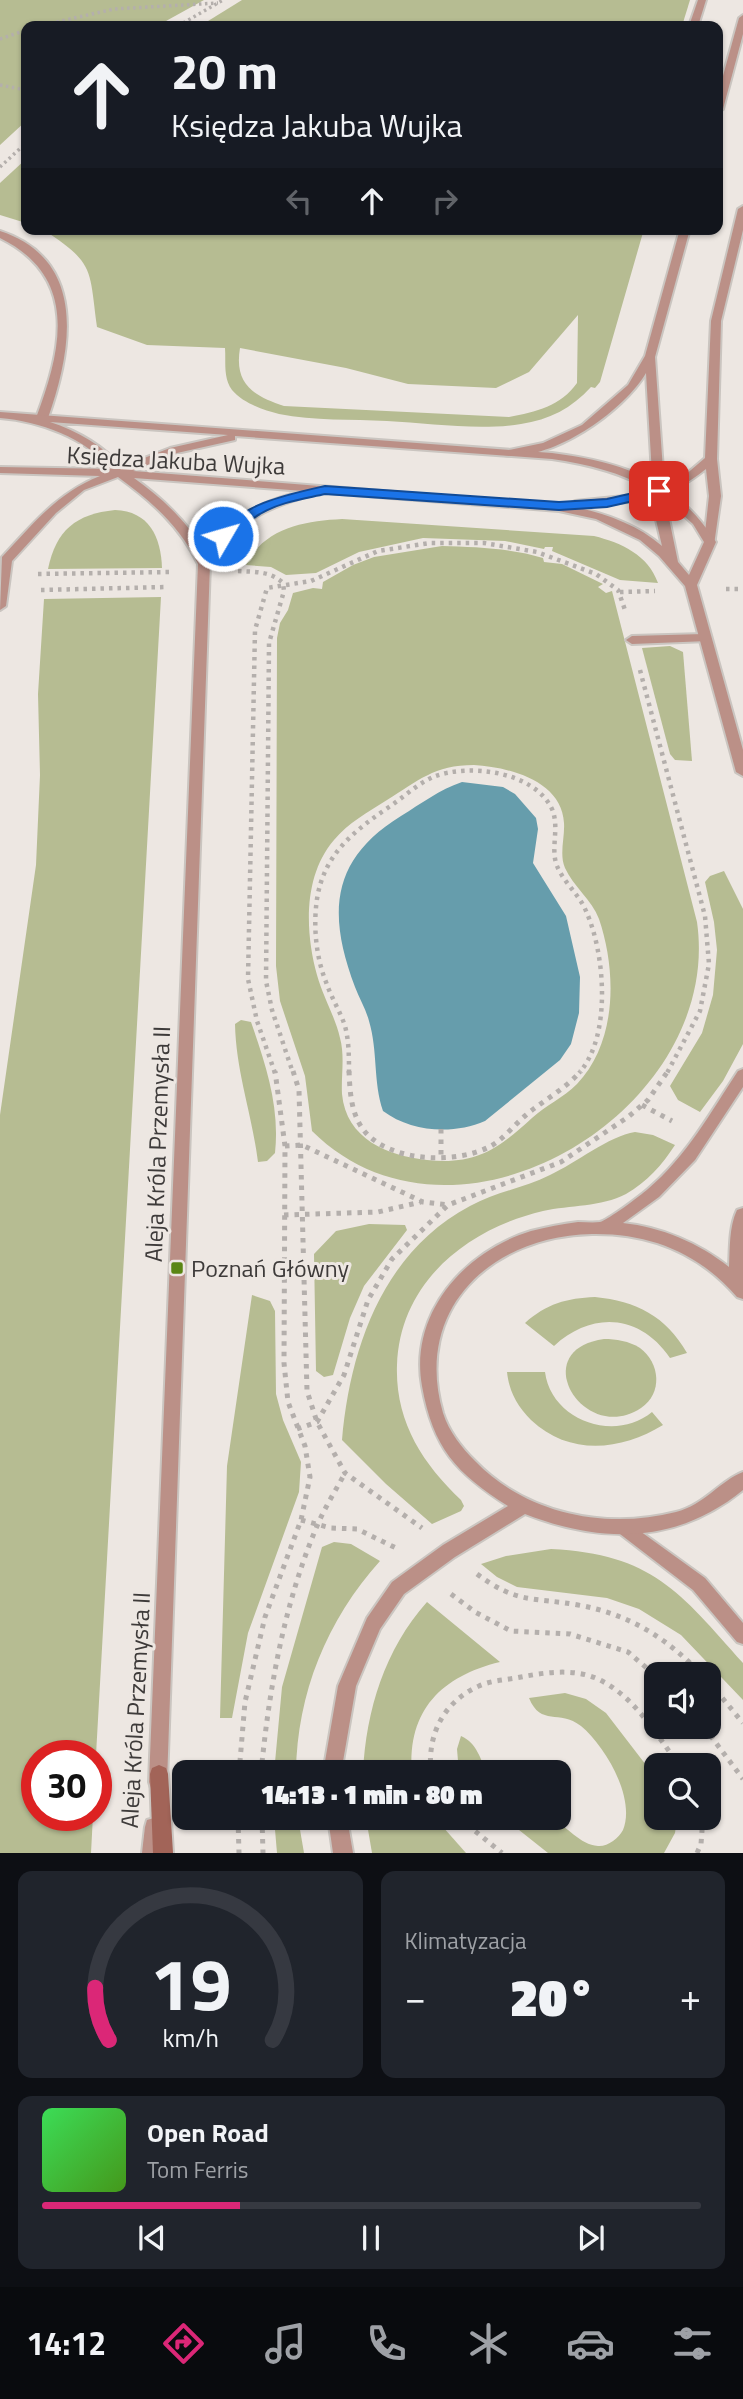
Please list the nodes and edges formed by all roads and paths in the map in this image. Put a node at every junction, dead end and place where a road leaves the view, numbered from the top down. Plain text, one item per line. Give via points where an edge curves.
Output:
1 (223, 0) edge
2 (702, 0) edge
3 (218, 3) junction
4 (743, 18) edge
5 (61, 21) edge
6 (187, 21) edge
7 (695, 21) edge
8 (21, 32) edge
9 (0, 39) edge
10 (0, 85) edge
11 (21, 89) edge
12 (723, 91) edge
13 (21, 147) edge
14 (0, 167) edge
15 (743, 209) edge
16 (0, 234) edge
17 (683, 235) edge
18 (650, 356) junction
19 (0, 415) edge
20 (15, 416) junction
21 (42, 418) junction
22 (246, 435) junction
23 (489, 454) junction
24 (711, 459) junction
25 (0, 470) edge
26 (119, 473) junction
27 (325, 490) junction
28 (659, 491) junction
29 (559, 506) junction
30 (710, 542) junction
31 (3, 554) edge
32 (204, 564) junction
33 (673, 564) junction
34 (239, 571) dead end
35 (166, 572) dead end
36 (43, 574) dead end
37 (691, 585) junction
38 (284, 586) junction
39 (166, 587) dead end
40 (41, 590) dead end
41 (0, 606) edge
42 (704, 638) junction
43 (632, 640) junction
44 (743, 772) edge
45 (743, 1074) edge
46 (441, 1129) dead end
47 (302, 1145) junction
48 (285, 1146) junction
49 (441, 1157) junction
50 (423, 1202) junction
51 (448, 1205) junction
52 (743, 1214) edge
53 (284, 1215) junction
54 (303, 1216) junction
55 (605, 1227) junction
56 (739, 1287) edge
57 (317, 1422) junction
58 (297, 1429) junction
59 (345, 1473) junction
60 (743, 1479) edge
61 (521, 1507) junction
62 (301, 1520) junction
63 (318, 1524) junction
64 (423, 1528) dead end
65 (626, 1529) junction
66 (396, 1548) dead end
67 (470, 1570) dead end
68 (442, 1587) dead end
69 (743, 1636) edge
70 (690, 1662) edge
71 (644, 1665) edge
72 (721, 1696) edge
73 (743, 1723) edge
74 (713, 1739) edge
75 (670, 1753) edge
76 (240, 1760) edge
77 (262, 1760) edge
78 (334, 1760) edge
79 (430, 1760) edge
80 (159, 1774) junction
81 (743, 1779) edge
82 (238, 1830) edge
83 (262, 1830) edge
84 (339, 1830) edge
85 (474, 1830) edge
86 (702, 1830) edge
87 (152, 1853) edge
88 (163, 1853) edge
89 (239, 1853) edge
90 (263, 1853) edge
91 (343, 1853) edge
92 (502, 1853) edge
93 (697, 1853) edge

1 - 3 path
2 - 7 street
3 - 5 path via 114,9
3 - 6 path
4 - 12 street
8 - 9 path
10 - 11 path
13 - 14 path
15 - 24 street via 716,321
16 - 21 street via 30,250 46,268 62,309 59,370
17 - 18 street
18 - 23 street via 627,392 586,428 546,446
18 - 28 street
19 - 20 street, Księdza Jakuba Wujka
20 - 21 street, Księdza Jakuba Wujka
20 - 26 street via 74,437 107,458
21 - 22 street, Księdza Jakuba Wujka
22 - 23 street, Księdza Jakuba Wujka
22 - 26 street via 174,450
23 - 28 street via 597,463
24 - 28 street via 688,478
24 - 30 street via 715,496
25 - 26 street, Księdza Jakuba Wujka
26 - 27 street, Księdza Jakuba Wujka
26 - 31 street via 85,484
26 - 32 street via 159,502
27 - 29 street, Księdza Jakuba Wujka
27 - 32 street via 286,498 245,517 216,543
28 - 29 street via 607,503
28 - 30 street via 685,510
28 - 33 street
29 - 33 street via 620,523 655,545
30 - 37 street
31 - 41 street
32 - 80 street, Aleja Króla Przemysła II
33 - 37 street
34 - 38 path via 270,573
35 - 36 path
37 - 42 street
38 - 43 path via 323,578 374,552 418,543 524,549 582,567 614,585 620,592
38 - 47 path via 286,595 271,626 269,643 266,981 299,1090
38 - 48 path via 267,588 255,630 248,979 275,1071
39 - 40 path
42 - 43 street
42 - 44 street
43 - 51 path via 705,916 709,964 700,1011 662,1082 628,1117 561,1162
45 - 55 street via 690,1156 654,1193
46 - 49 path
47 - 48 path
47 - 50 path
47 - 54 path
48 - 53 path
49 - 49 path via 386,1147 363,1129 351,1091 350,1045 324,979 316,915 330,859 347,838 425,782 471,770 526,783 554,810 554,859 591,924 601,976 600,1016 590,1059 577,1076 489,1147
50 - 51 path
50 - 54 path via 378,1212
51 - 57 path via 392,1259 380,1278 344,1375
52 - 56 street
53 - 54 path
53 - 58 path via 284,1363 288,1402
54 - 57 path via 306,1378
55 - 56 street via 635,1231 690,1249
55 - 61 street via 555,1230 509,1245 470,1271 442,1306 427,1348 428,1392 445,1437 477,1476
57 - 58 path
57 - 59 path
58 - 62 path via 310,1476
59 - 63 path
59 - 64 path
60 - 65 street via 721,1499 677,1520
61 - 65 street via 572,1524
61 - 78 street via 398,1588 373,1624 347,1686
62 - 63 path
62 - 76 path via 265,1617 246,1702
63 - 66 path via 357,1528
63 - 77 path via 276,1663
65 - 69 street via 699,1584
67 - 70 path via 492,1587 516,1597 605,1610 642,1623
68 - 71 path via 510,1631 570,1634 628,1652
72 - 73 path
74 - 81 path
75 - 79 path via 614,1688 599,1679 561,1672 481,1685 450,1705 434,1733
80 - 87 street, Aleja Króla Przemysła II
80 - 88 street
82 - 89 path
83 - 90 path
84 - 91 street
85 - 92 path
86 - 93 path

